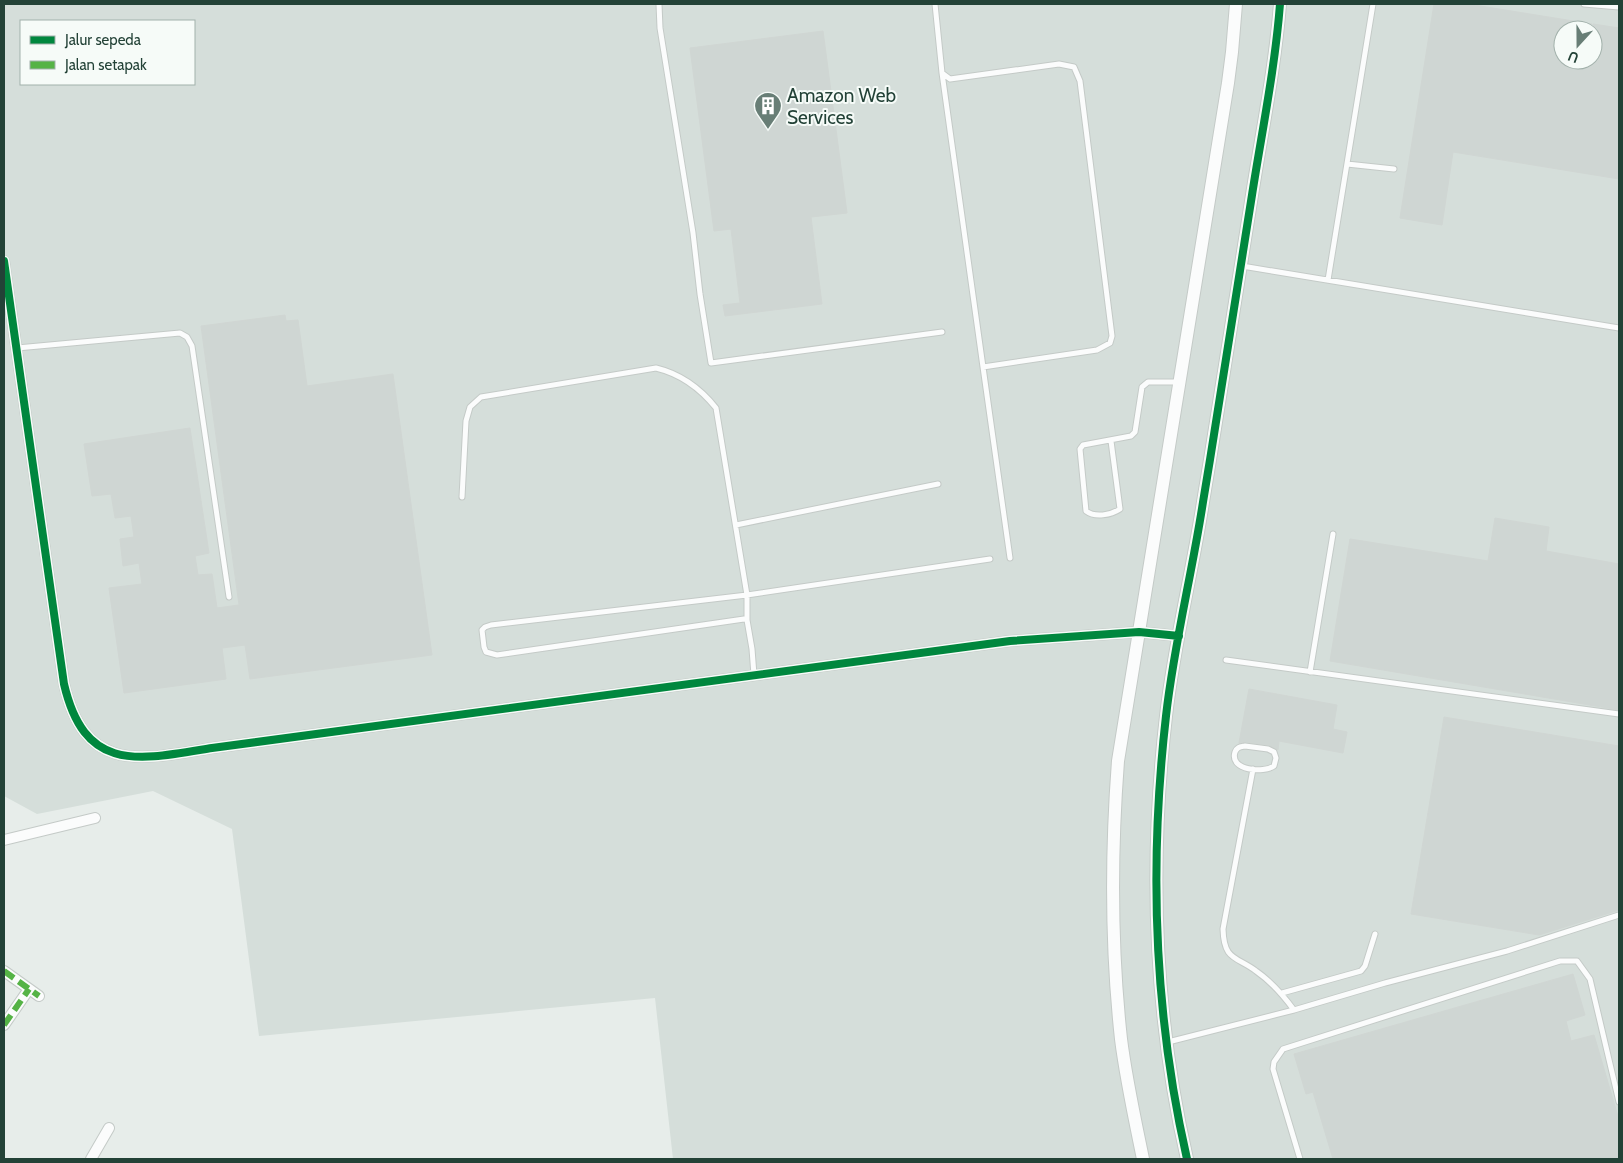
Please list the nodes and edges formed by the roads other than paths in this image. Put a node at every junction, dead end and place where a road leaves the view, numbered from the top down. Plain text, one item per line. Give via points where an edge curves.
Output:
1 (659, 4) edge
2 (935, 4) edge
3 (1236, 4) edge
4 (1280, 4) edge
5 (1373, 4) edge
6 (1584, 4) edge
7 (1619, 7) edge
8 (942, 73) junction
9 (1347, 164) junction
10 (1394, 169) dead end
11 (4, 261) edge
12 (1241, 266) junction
13 (1328, 280) junction
14 (1619, 328) edge
15 (942, 332) dead end
16 (16, 348) junction
17 (983, 367) junction
18 (1179, 382) junction
19 (1111, 441) junction
20 (938, 484) dead end
21 (462, 497) dead end
22 (736, 525) junction
23 (1333, 534) dead end
24 (990, 558) dead end
25 (1010, 558) dead end
26 (747, 595) junction
27 (229, 597) dead end
28 (747, 620) junction
29 (1139, 632) junction
30 (1179, 636) junction
31 (1226, 660) dead end
32 (1310, 672) junction
33 (754, 675) junction
34 (1619, 714) edge
35 (1254, 769) junction
36 (95, 818) dead end
37 (4, 840) edge
38 (1619, 915) edge
39 (1375, 934) dead end
40 (4, 971) edge
41 (29, 989) junction
42 (1282, 993) junction
43 (39, 996) dead end
44 (1294, 1010) junction
45 (4, 1025) edge
46 (1165, 1043) junction
47 (1619, 1102) edge
48 (109, 1128) dead end
49 (91, 1159) edge
50 (1143, 1159) edge
51 (1187, 1159) edge
52 (1300, 1159) edge

1 - 15 lane via 660,28 712,363
2 - 8 lane
3 - 18 street via 1228,83
4 - 12 street via 1270,94
5 - 9 lane
6 - 7 lane
8 - 17 lane
8 - 17 lane via 957,78 1059,64 1074,67 1080,81 1112,336 1110,343 1097,350
9 - 10 lane
9 - 13 lane
11 - 16 street
12 - 13 lane
12 - 30 street
13 - 14 lane
16 - 27 lane via 180,333 187,337 192,346
16 - 33 street via 65,691 80,728 94,742 112,752 139,758 166,756
17 - 25 lane
18 - 19 lane via 1145,384 1140,394 1135,432 1126,439
18 - 29 street
19 - 19 lane via 1083,445 1080,449 1086,511 1095,516 1120,509
20 - 22 lane
21 - 22 lane via 466,421 470,407 481,397 656,368 682,378 704,393 716,408
22 - 26 lane
23 - 32 lane
24 - 26 lane
26 - 28 lane
26 - 28 lane via 491,625 482,630 486,652 497,655
28 - 33 lane
29 - 30 street
29 - 33 street via 1010,641
29 - 50 street via 1118,761 1113,905 1121,1040
30 - 46 street via 1166,716 1157,857 1157,946
31 - 32 lane
32 - 34 lane
35 - 35 lane via 1236,762 1234,757 1239,747 1268,749 1276,755 1276,762 1271,768
35 - 42 lane via 1226,910 1223,942 1235,960 1255,970
36 - 37 street
38 - 44 lane via 1508,951
39 - 42 lane via 1361,971
40 - 41 street
41 - 43 street
41 - 45 street
42 - 44 lane
44 - 46 lane
46 - 51 street
47 - 52 lane via 1590,979 1577,961 1560,961 1283,1049 1272,1069
48 - 49 street

